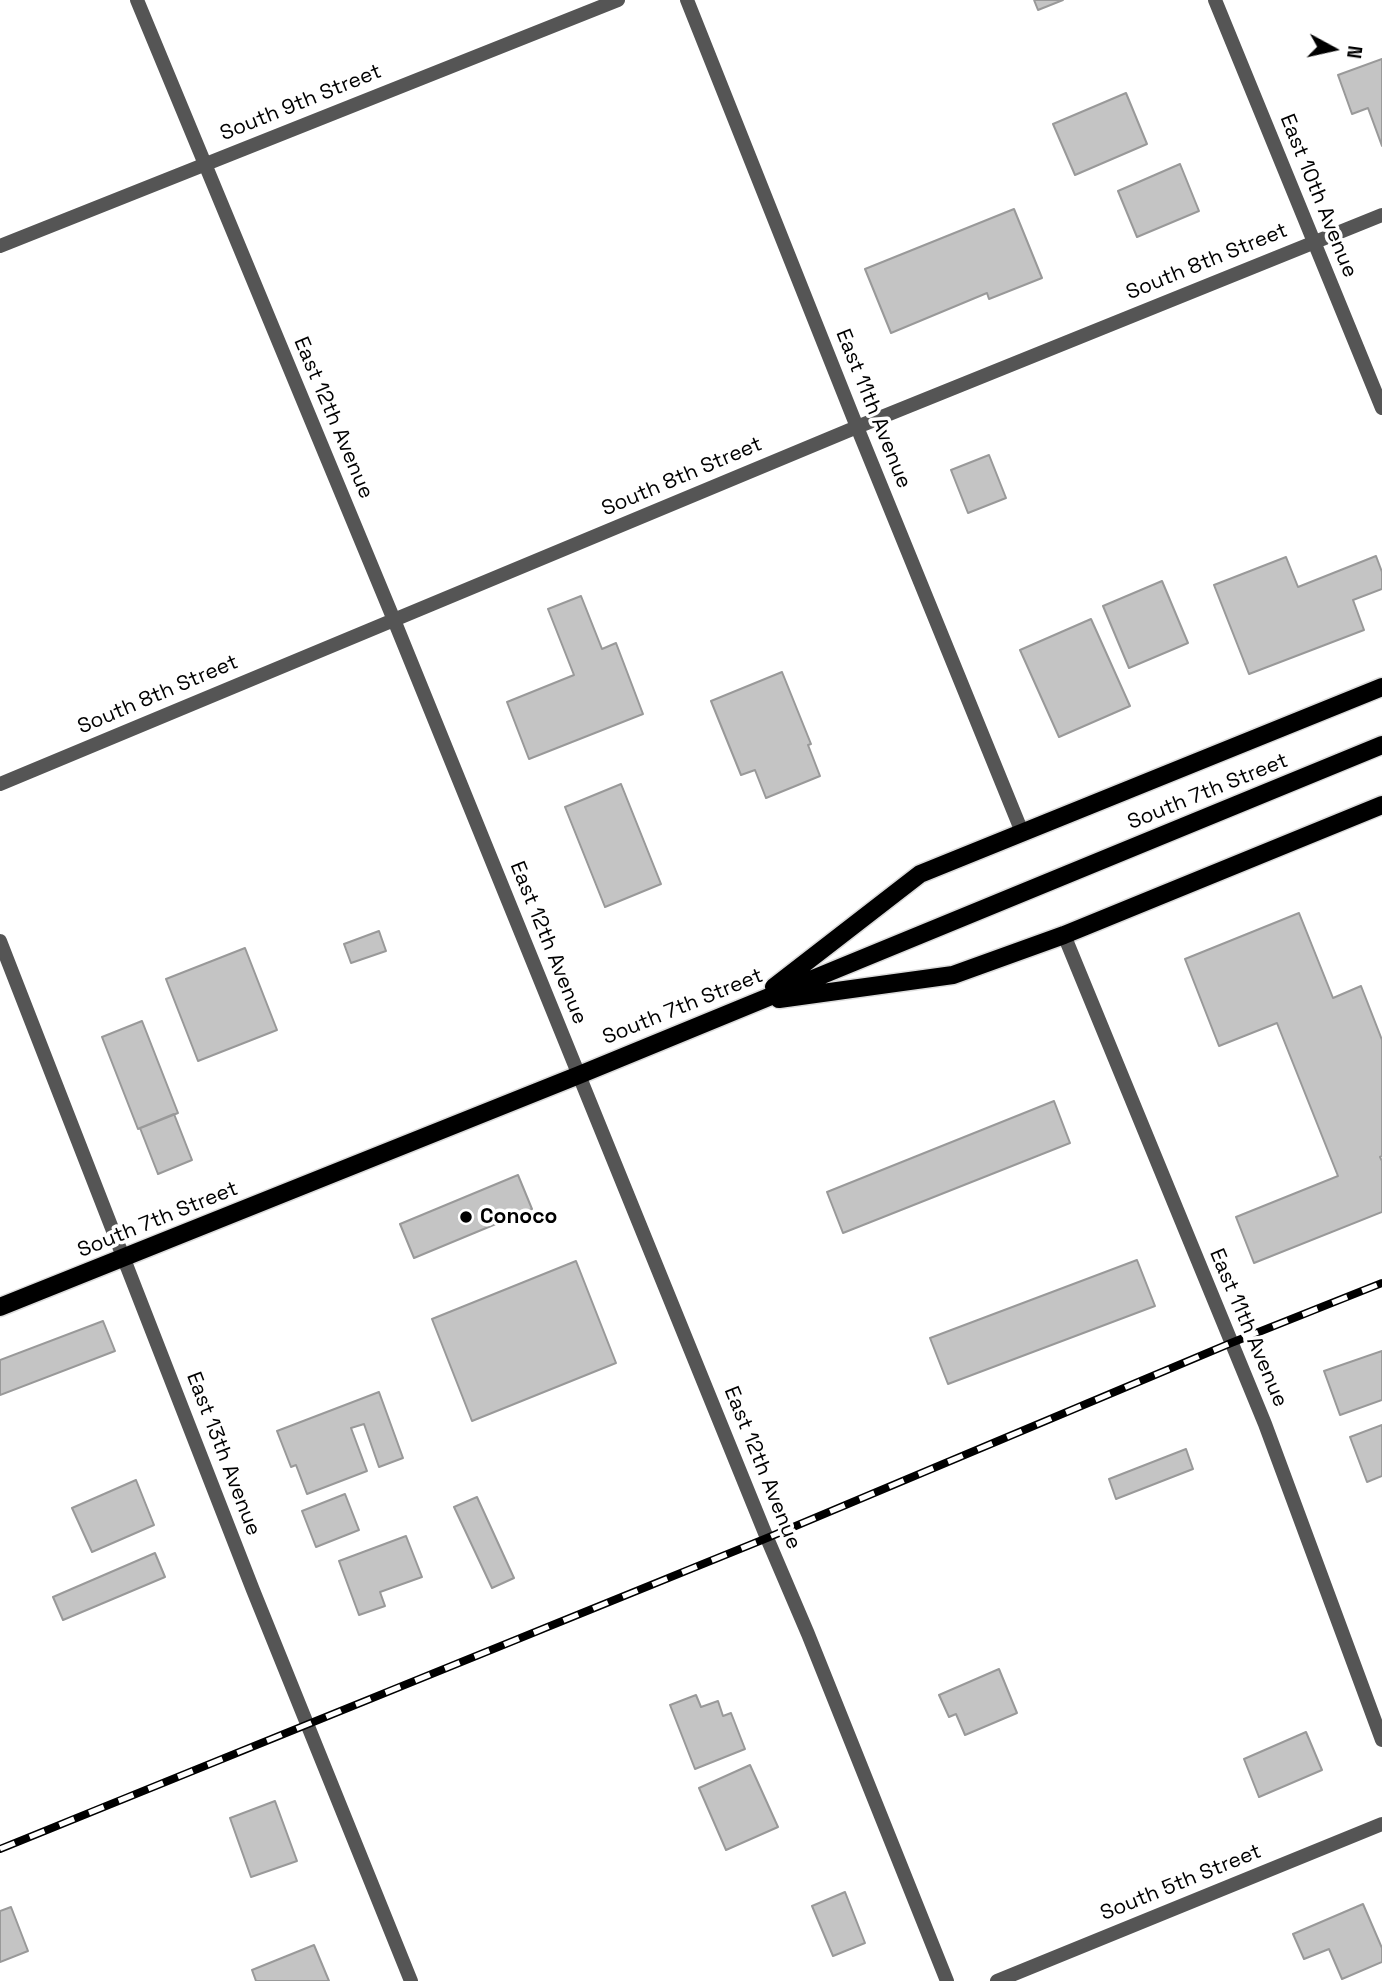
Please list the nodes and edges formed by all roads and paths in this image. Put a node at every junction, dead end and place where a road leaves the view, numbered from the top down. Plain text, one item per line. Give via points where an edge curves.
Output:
1 (137, 0) edge
2 (618, 0) edge
3 (687, 0) edge
4 (1215, 0) edge
5 (205, 163) junction
6 (1382, 215) edge
7 (1314, 241) junction
8 (0, 246) edge
9 (1382, 408) edge
10 (857, 426) junction
11 (394, 620) junction
12 (1382, 687) edge
13 (1382, 745) edge
14 (0, 784) edge
15 (1382, 805) edge
16 (1022, 832) junction
17 (1064, 935) junction
18 (0, 941) edge
19 (755, 1002) junction
20 (579, 1074) junction
21 (124, 1258) junction
22 (0, 1307) edge
23 (1382, 1740) edge
24 (1382, 1824) edge
25 (411, 1981) edge
26 (947, 1981) edge
27 (997, 1981) edge

1 - 5 street, East 12th Avenue
2 - 5 street, South 9th Street
3 - 10 street, East 11th Avenue
4 - 7 street, East 10th Avenue
5 - 8 street, South 9th Street
5 - 11 street, East 12th Avenue
6 - 7 street, South 8th Street
7 - 9 street, East 10th Avenue
7 - 10 street, South 8th Street
10 - 11 street, South 8th Street
10 - 16 street, East 11th Avenue
11 - 14 street, South 8th Street
11 - 20 street, East 12th Avenue
12 - 16 main road
13 - 19 main road, South 7th Street
15 - 17 main road
16 - 19 main road via 920,874
17 - 19 main road via 953,975
17 - 23 street, East 11th Avenue via 1265,1424
18 - 21 street, East 13th Avenue
19 - 20 main road, South 7th Street
20 - 21 main road, South 7th Street
20 - 26 street, East 12th Avenue
21 - 22 main road, South 7th Street
21 - 25 street, East 13th Avenue
24 - 27 street, South 5th Street

